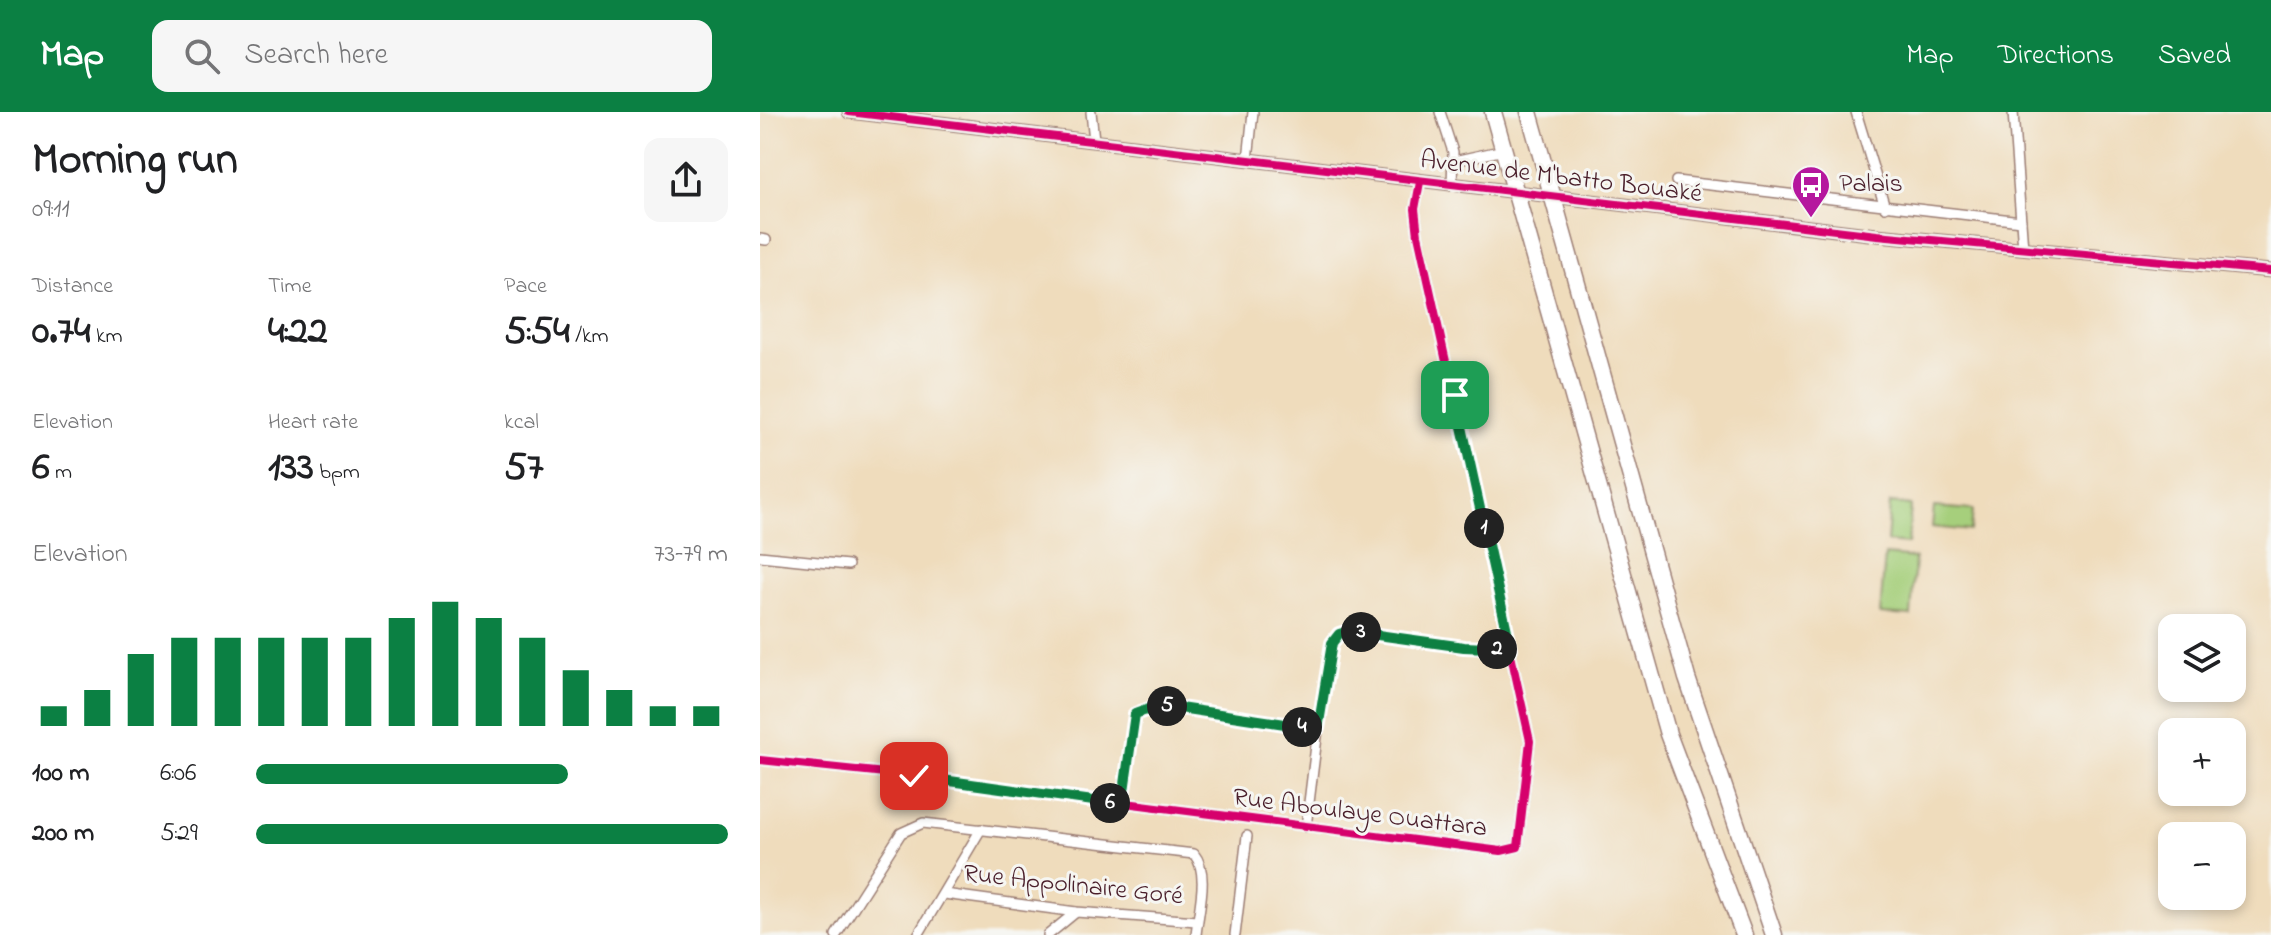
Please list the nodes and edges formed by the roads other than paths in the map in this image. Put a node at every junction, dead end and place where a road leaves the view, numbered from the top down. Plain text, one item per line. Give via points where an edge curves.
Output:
1 (849, 112) edge
2 (1091, 112) edge
3 (1253, 112) edge
4 (1440, 112) edge
5 (1493, 112) edge
6 (1529, 112) edge
7 (1856, 112) edge
8 (2013, 112) edge
9 (1094, 140) junction
10 (1504, 150) junction
11 (1248, 160) junction
12 (1454, 161) junction
13 (1676, 181) dead end
14 (1420, 182) junction
15 (1452, 186) junction
16 (1517, 194) junction
17 (1553, 198) junction
18 (1885, 207) junction
19 (2021, 221) junction
20 (2023, 249) junction
21 (2271, 271) edge
22 (760, 556) edge
23 (848, 565) dead end
24 (1511, 649) junction
25 (1318, 729) junction
26 (760, 760) edge
27 (1122, 805) junction
28 (1306, 827) junction
29 (981, 829) junction
30 (1247, 836) dead end
31 (944, 894) junction
32 (1076, 912) junction
33 (1197, 921) junction
34 (836, 935) edge
35 (918, 935) edge
36 (1048, 935) edge
37 (1196, 935) edge
38 (1235, 935) edge
39 (1744, 935) edge
40 (1774, 935) edge

1 - 9 street, Avenue de M'batto Bouaké
2 - 9 street
3 - 11 street
4 - 12 street
5 - 10 highway
6 - 17 highway
7 - 18 street
8 - 19 street
9 - 11 street, Avenue de M'batto Bouaké
10 - 12 street
10 - 16 highway
11 - 14 street, Avenue de M'batto Bouaké
12 - 15 street
13 - 18 street
14 - 15 street, Avenue de M'batto Bouaké
14 - 24 street, Rue Aboulaye Ouattara via 1418,235
15 - 16 street, Avenue de M'batto Bouaké
16 - 17 street, Avenue de M'batto Bouaké
16 - 39 highway via 1668,734
17 - 20 street, Avenue de M'batto Bouaké
17 - 40 highway via 1687,678
18 - 19 street
19 - 20 street
20 - 21 street, Avenue de M'batto Bouaké
22 - 23 street
24 - 25 street via 1339,634 1332,643
24 - 28 street, Rue Aboulaye Ouattara via 1530,741 1518,847 1501,851
25 - 27 street via 1160,705 1143,709 1135,714
25 - 28 street
26 - 27 street, Rue Aboulaye Ouattara
27 - 28 street, Rue Aboulaye Ouattara
29 - 31 street
29 - 33 street via 1194,854 1202,874
29 - 34 street via 923,823 901,833
30 - 38 street
31 - 32 street, Rue Appolinaire Goré
31 - 35 street
32 - 33 street, Rue Appolinaire Goré
32 - 36 street
33 - 37 street

